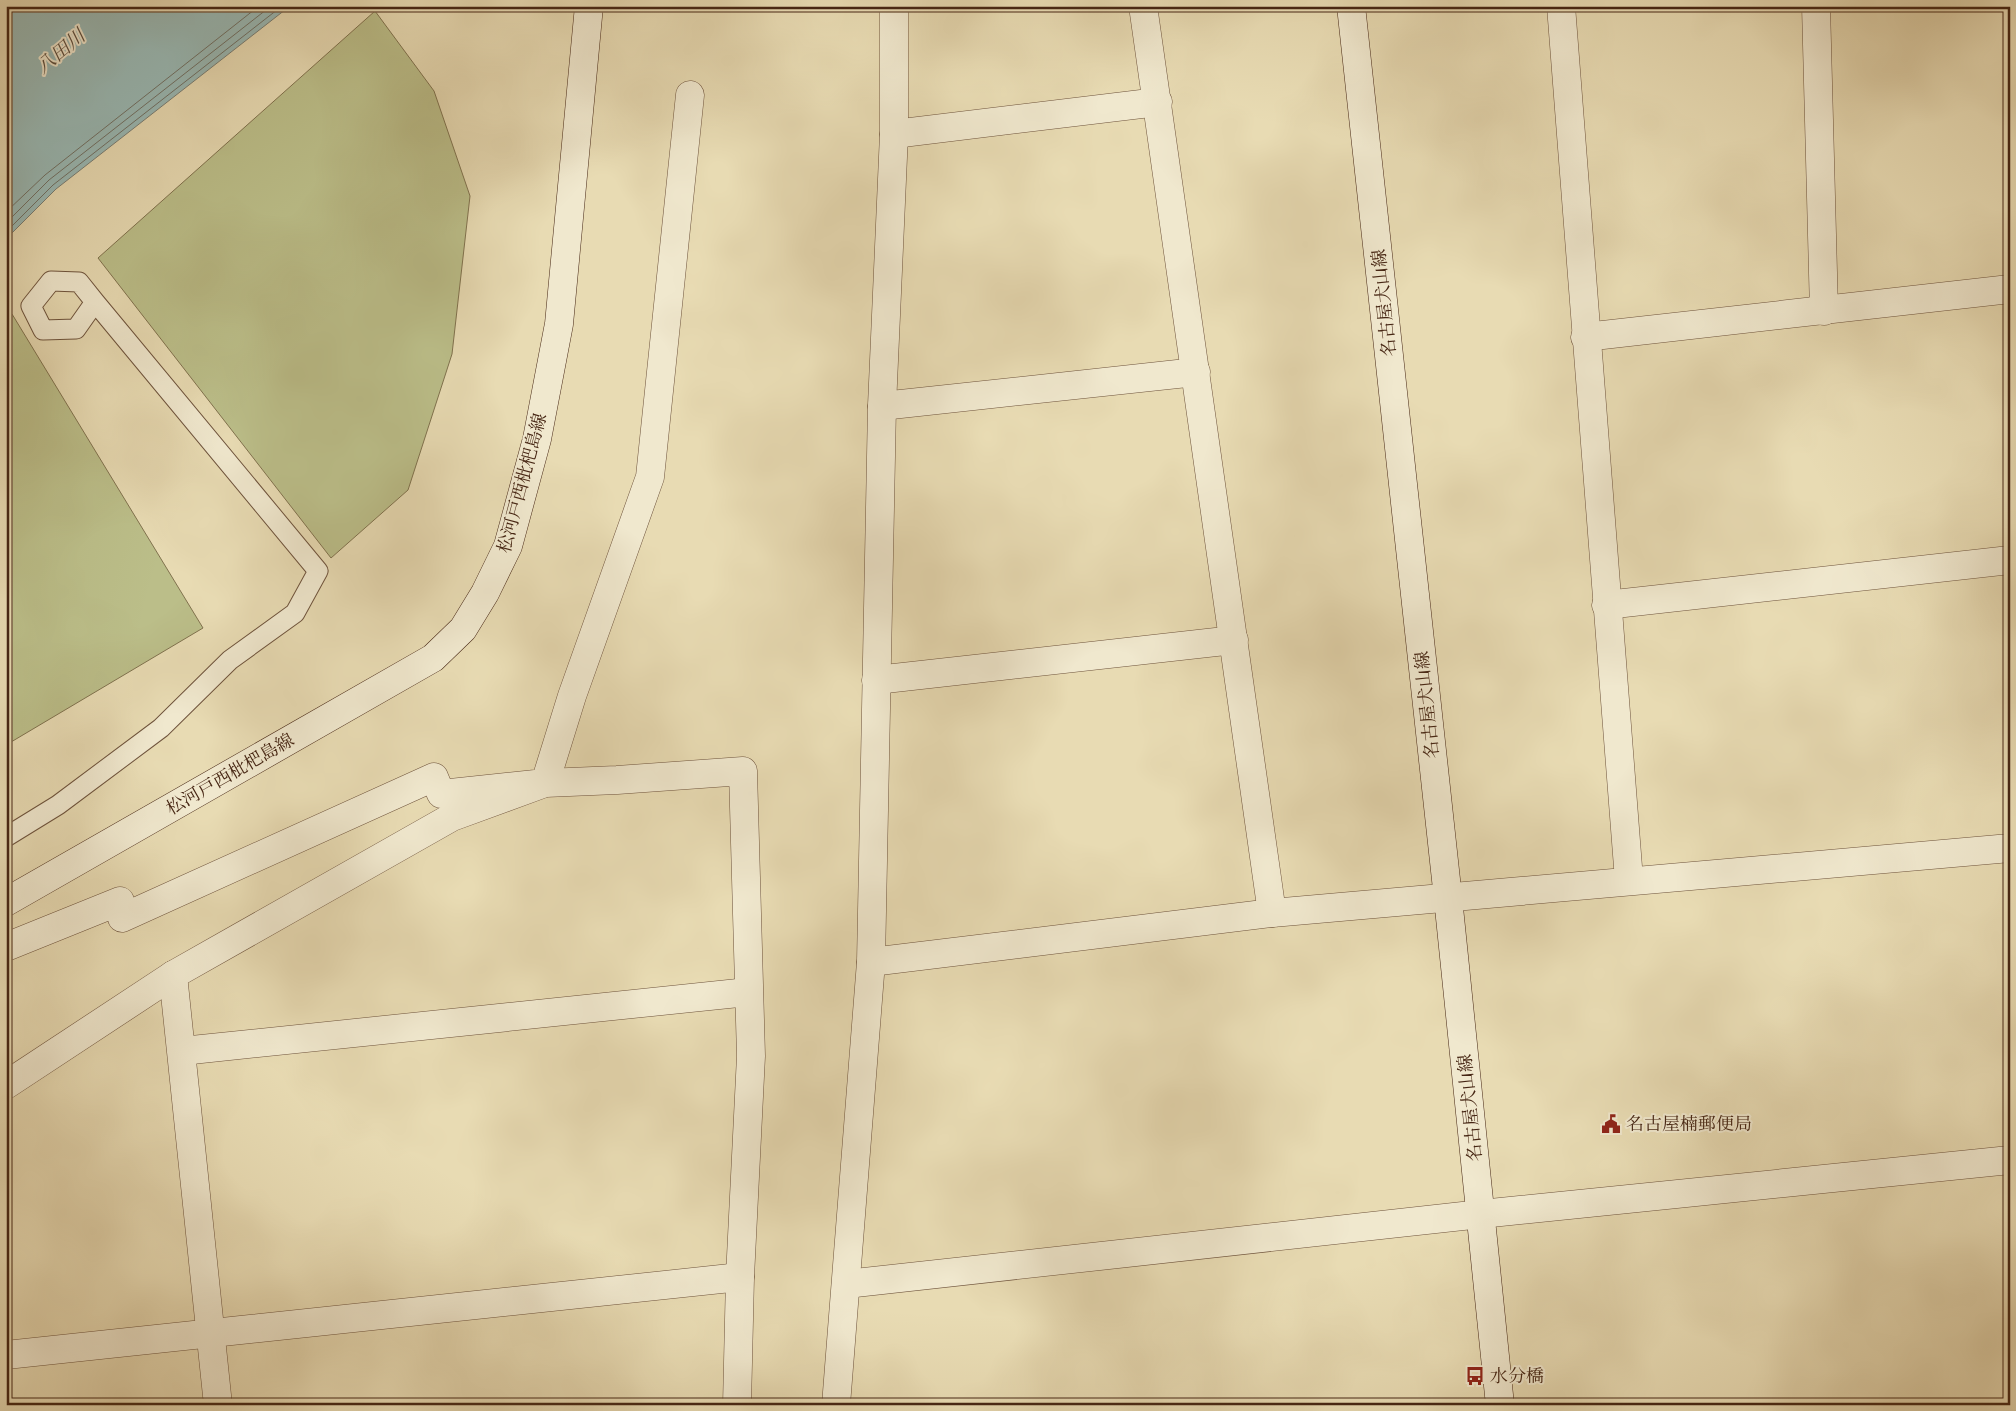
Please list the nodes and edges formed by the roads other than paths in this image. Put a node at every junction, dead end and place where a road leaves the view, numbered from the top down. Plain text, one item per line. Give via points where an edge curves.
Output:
1 (589, 6) edge
2 (894, 6) edge
3 (1143, 6) edge
4 (1351, 6) edge
5 (1561, 6) edge
6 (1816, 6) edge
7 (690, 95) dead end
8 (1158, 102) junction
9 (894, 134) junction
10 (2010, 289) edge
11 (95, 302) dead end
12 (1824, 311) junction
13 (1585, 337) junction
14 (1196, 372) junction
15 (882, 406) junction
16 (2010, 560) edge
17 (1606, 605) junction
18 (1234, 640) junction
19 (876, 680) junction
20 (546, 783) junction
21 (6, 837) edge
22 (2010, 848) edge
23 (1629, 880) junction
24 (1448, 898) junction
25 (6, 902) edge
26 (1272, 912) junction
27 (6, 947) edge
28 (870, 962) junction
29 (173, 975) junction
30 (748, 992) junction
31 (182, 1051) junction
32 (6, 1085) edge
33 (2010, 1160) edge
34 (1481, 1214) junction
35 (740, 1277) junction
36 (846, 1284) junction
37 (210, 1333) junction
38 (6, 1356) edge
39 (218, 1405) edge
40 (736, 1405) edge
41 (836, 1405) edge
42 (1500, 1405) edge

1 - 25 street, 松河戸西枇杷島線 via 559,324 537,439 508,546 463,629 433,658
2 - 9 street
3 - 8 street
4 - 24 street, 名古屋犬山線
5 - 13 street
6 - 12 street
7 - 20 street via 650,477 572,696
8 - 9 street
8 - 14 street
9 - 15 street
10 - 12 street
11 - 21 lane via 318,571 295,612 230,660 161,728 58,805
12 - 13 street
13 - 17 street
14 - 15 street
14 - 18 street
15 - 19 street
16 - 17 street
17 - 23 street
18 - 19 street
18 - 26 street
19 - 28 street
20 - 27 street via 441,794 434,776 122,918 120,901
20 - 29 street via 452,817
20 - 30 street via 743,771
22 - 23 street
23 - 24 street
24 - 26 street
24 - 34 street, 名古屋犬山線
26 - 28 street
28 - 36 street
29 - 31 street
29 - 32 street
30 - 31 street
30 - 35 street via 751,1056
31 - 37 street
33 - 34 street
34 - 36 street
34 - 42 street, 名古屋犬山線
35 - 37 street
35 - 40 street
36 - 41 street
37 - 38 street
37 - 39 street

